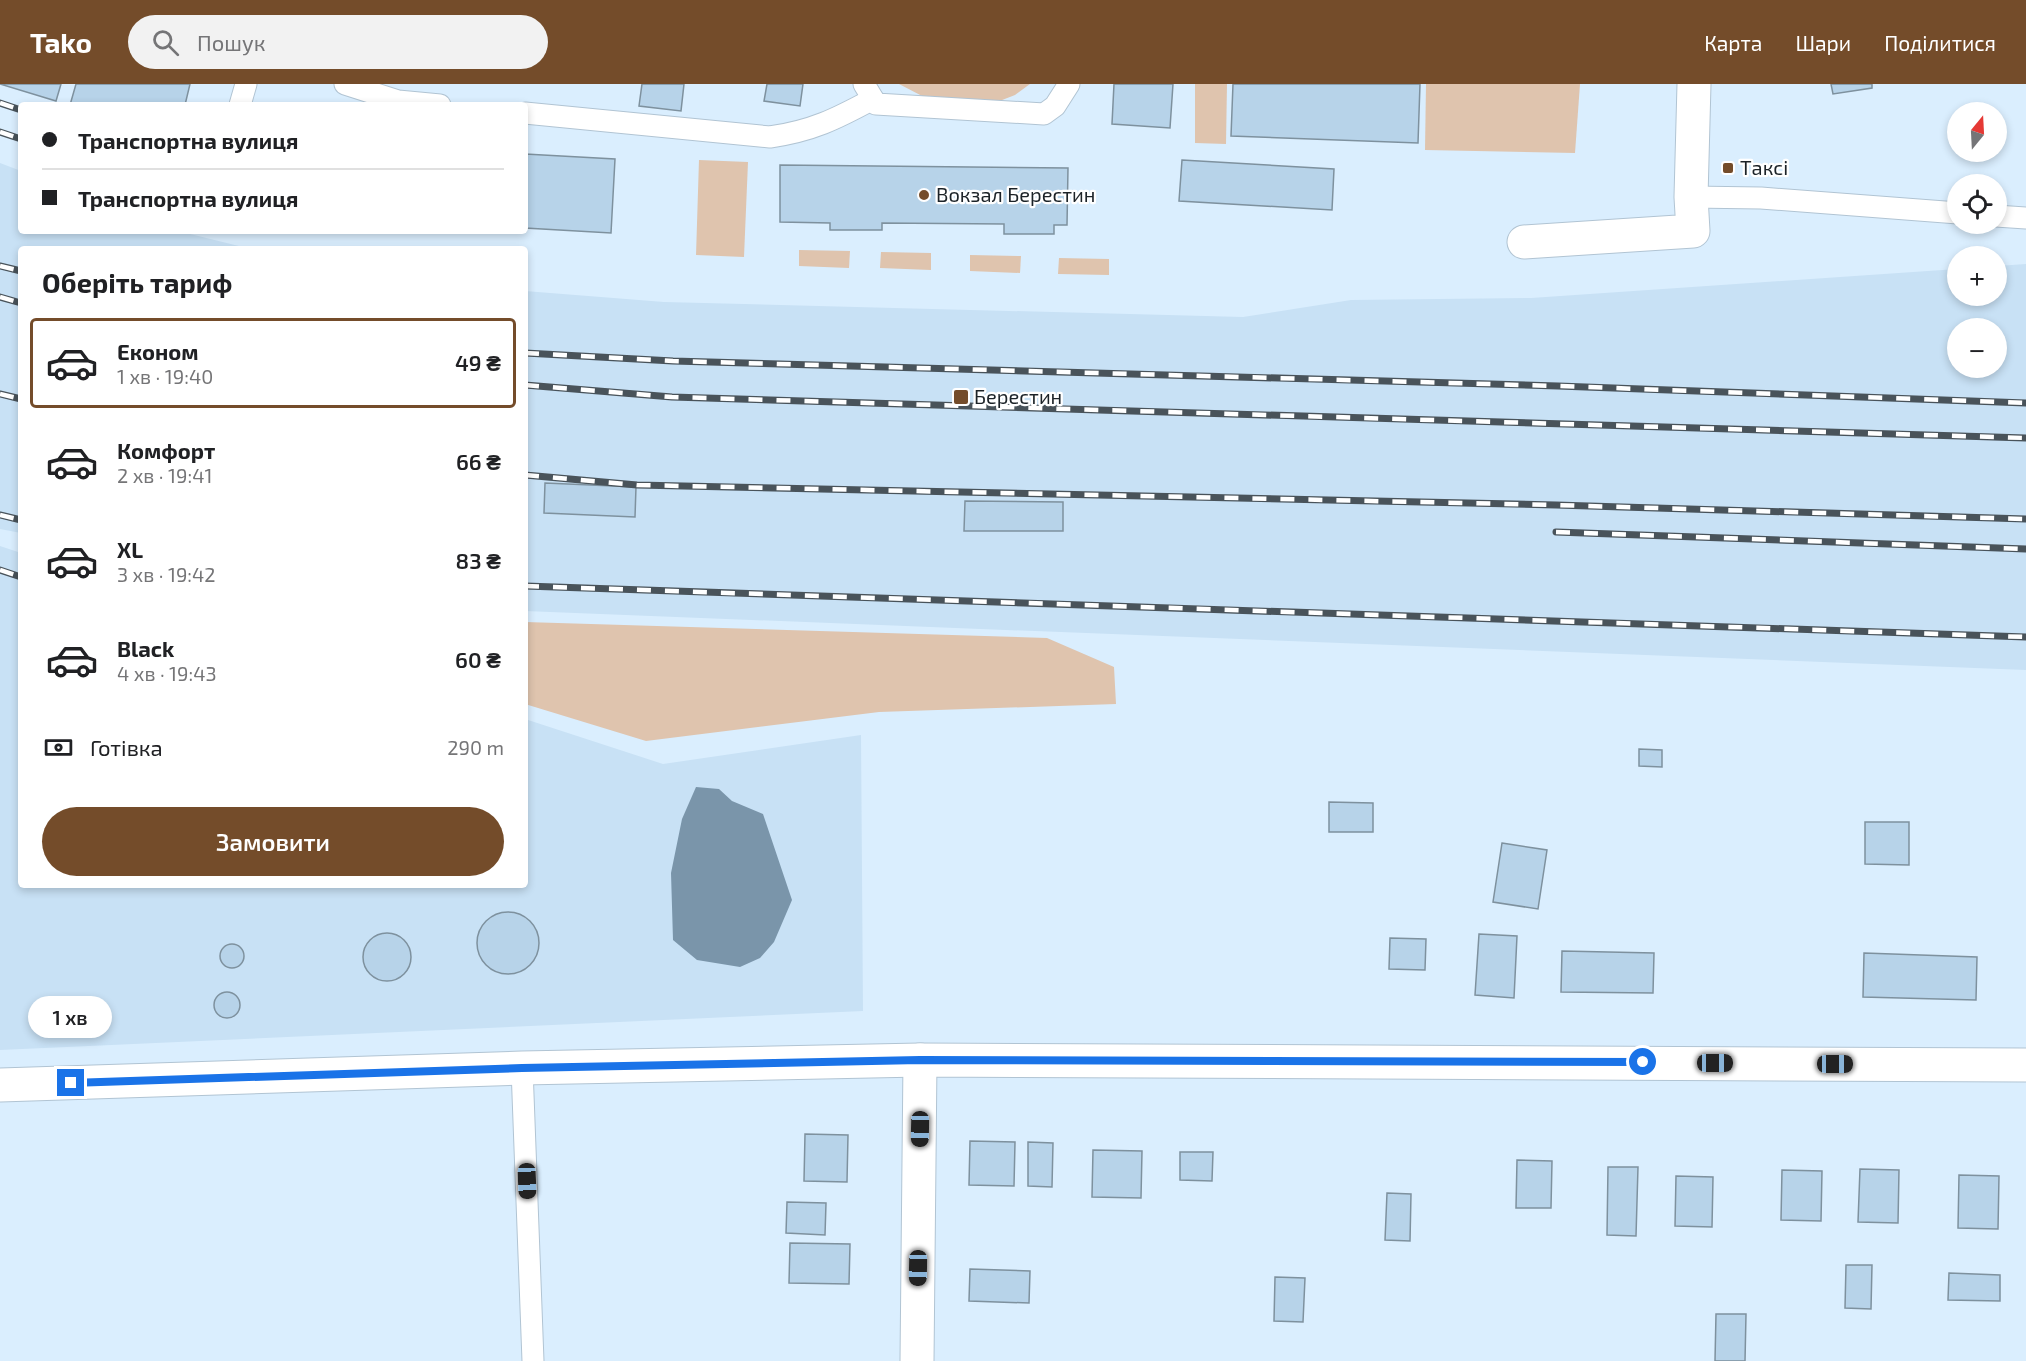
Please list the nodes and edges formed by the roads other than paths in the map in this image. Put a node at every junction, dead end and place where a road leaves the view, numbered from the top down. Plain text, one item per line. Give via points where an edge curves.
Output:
1 (246, 84) edge
2 (1069, 84) edge
3 (1694, 84) edge
4 (343, 85) edge
5 (868, 91) edge
6 (241, 102) edge
7 (408, 102) edge
8 (528, 113) edge
9 (1691, 197) junction
10 (1947, 212) edge
11 (2007, 217) edge
12 (2026, 218) edge
13 (1524, 242) dead end
14 (920, 1060) junction
15 (2026, 1065) edge
16 (522, 1068) junction
17 (0, 1085) edge
18 (533, 1361) edge
19 (917, 1361) edge

1 - 6 lane
2 - 5 lane via 1055,106 1044,114 876,104
3 - 9 street
4 - 7 lane
5 - 8 lane via 836,119 804,132 770,137
9 - 10 lane via 1761,198
9 - 13 street via 1694,231
11 - 12 lane
14 - 15 street
14 - 16 street
14 - 19 street
16 - 17 street
16 - 18 lane

